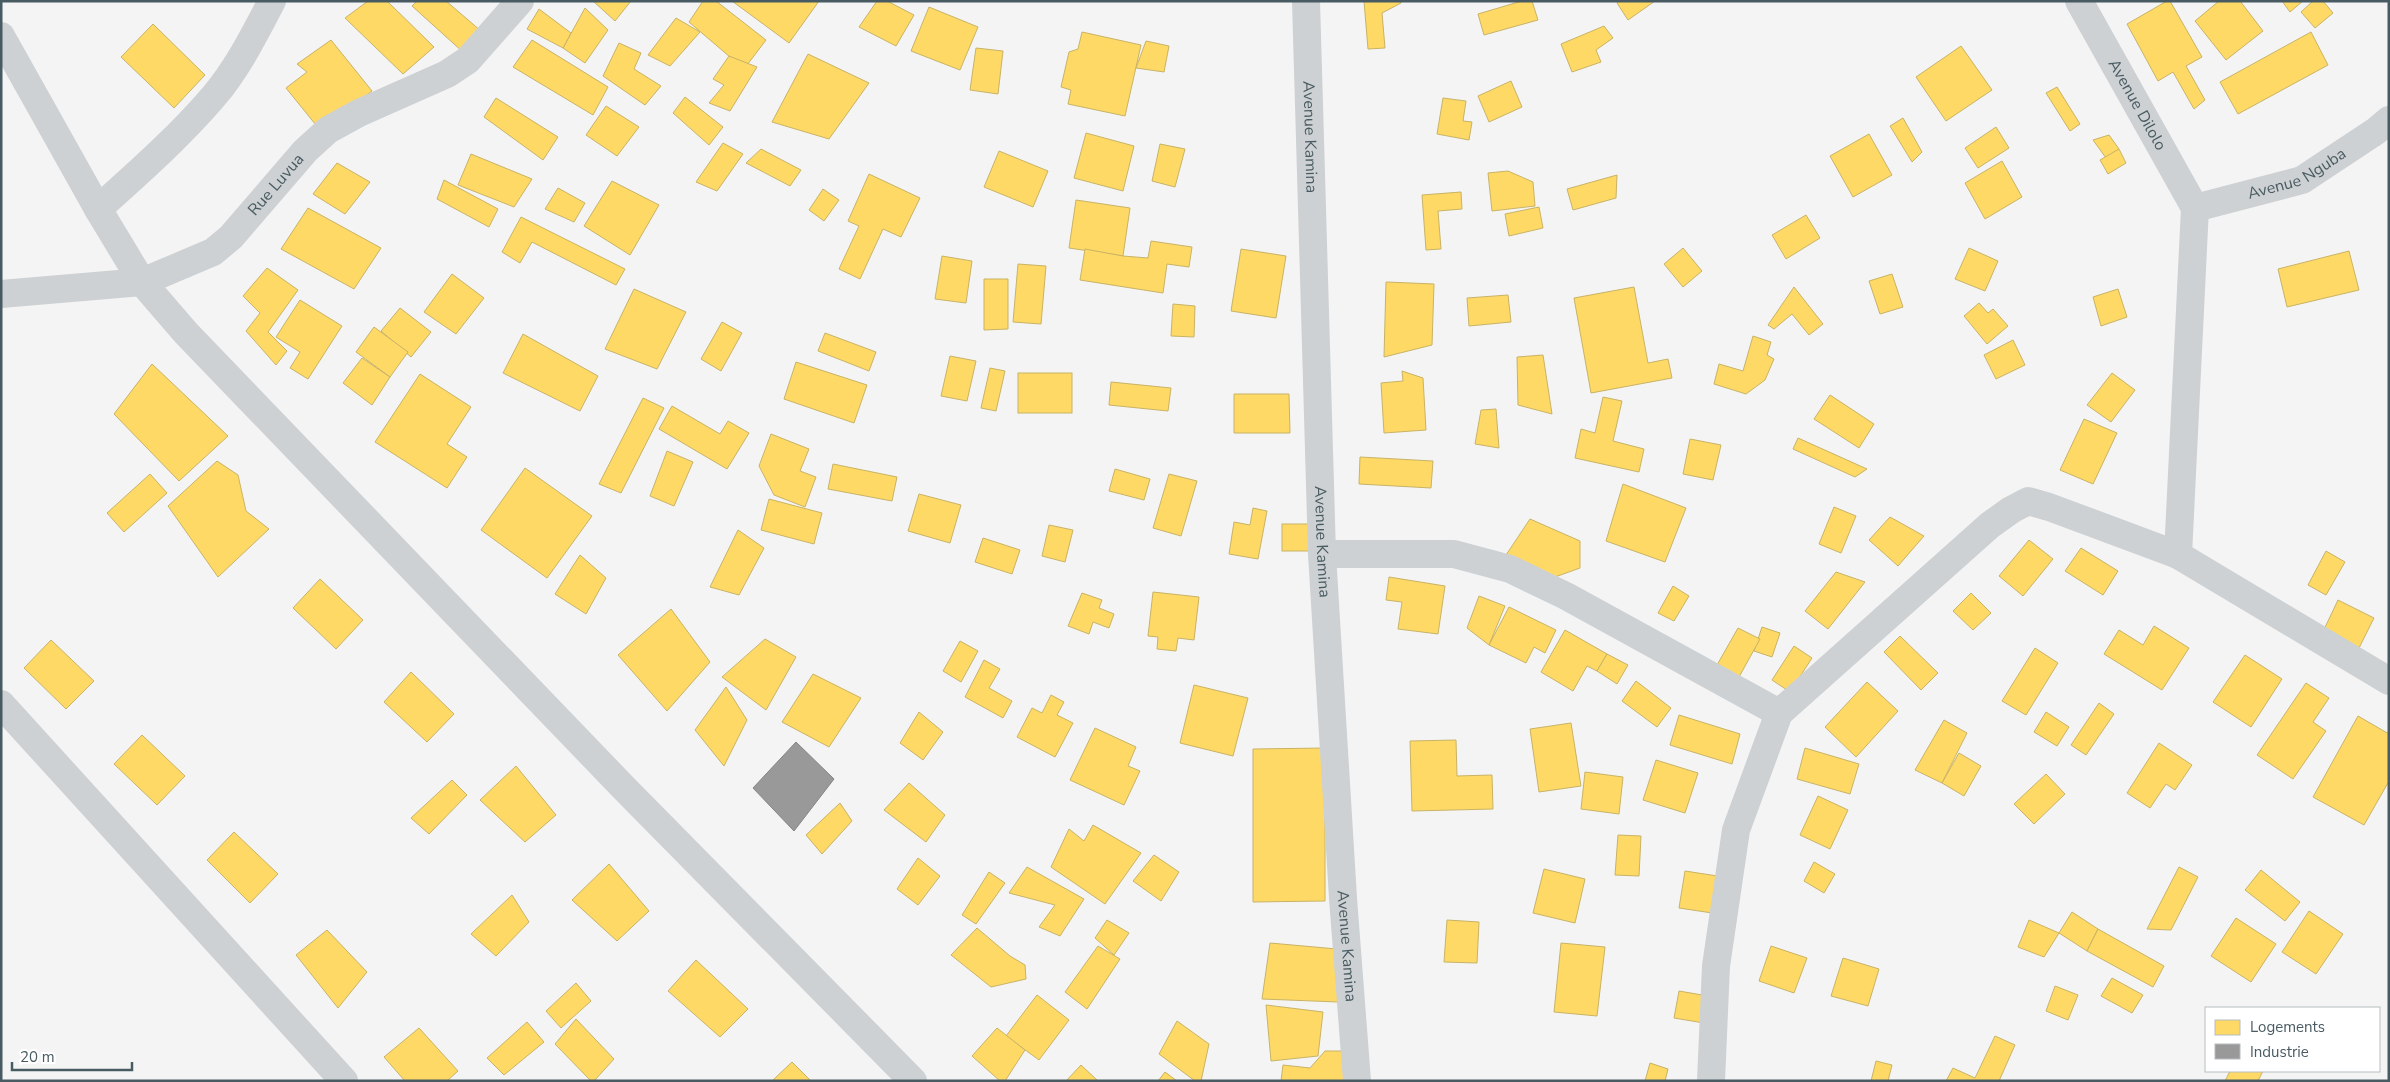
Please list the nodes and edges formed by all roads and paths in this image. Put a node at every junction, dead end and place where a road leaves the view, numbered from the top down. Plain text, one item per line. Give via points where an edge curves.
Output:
1 (272, 1) edge
2 (520, 1) edge
3 (1306, 1) edge
4 (2079, 1) edge
5 (1, 36) edge
6 (2389, 120) edge
7 (2195, 208) junction
8 (98, 209) junction
9 (142, 282) junction
10 (1, 294) edge
11 (1322, 554) junction
12 (2178, 555) junction
13 (2389, 681) edge
14 (1, 704) edge
15 (1779, 713) junction
16 (344, 1081) edge
17 (913, 1081) edge
18 (1357, 1081) edge
19 (1712, 1081) edge

1 - 8 street via 246,49 215,95 170,143
2 - 9 street, Rue Luvua via 484,44 447,74 328,130 305,151 222,245
3 - 11 street, Avenue Kamina
4 - 7 street, Avenue Dilolo
5 - 8 street
6 - 7 street, Avenue Nguba via 2302,180
7 - 12 street
8 - 9 street
9 - 10 street, Rue Luvua
9 - 17 street via 186,333 623,787
11 - 15 street via 1454,554 1510,568
11 - 18 street, Avenue Kamina
12 - 13 street
12 - 15 street via 2028,502 1990,525
14 - 16 street
15 - 19 street via 1736,830 1716,966

